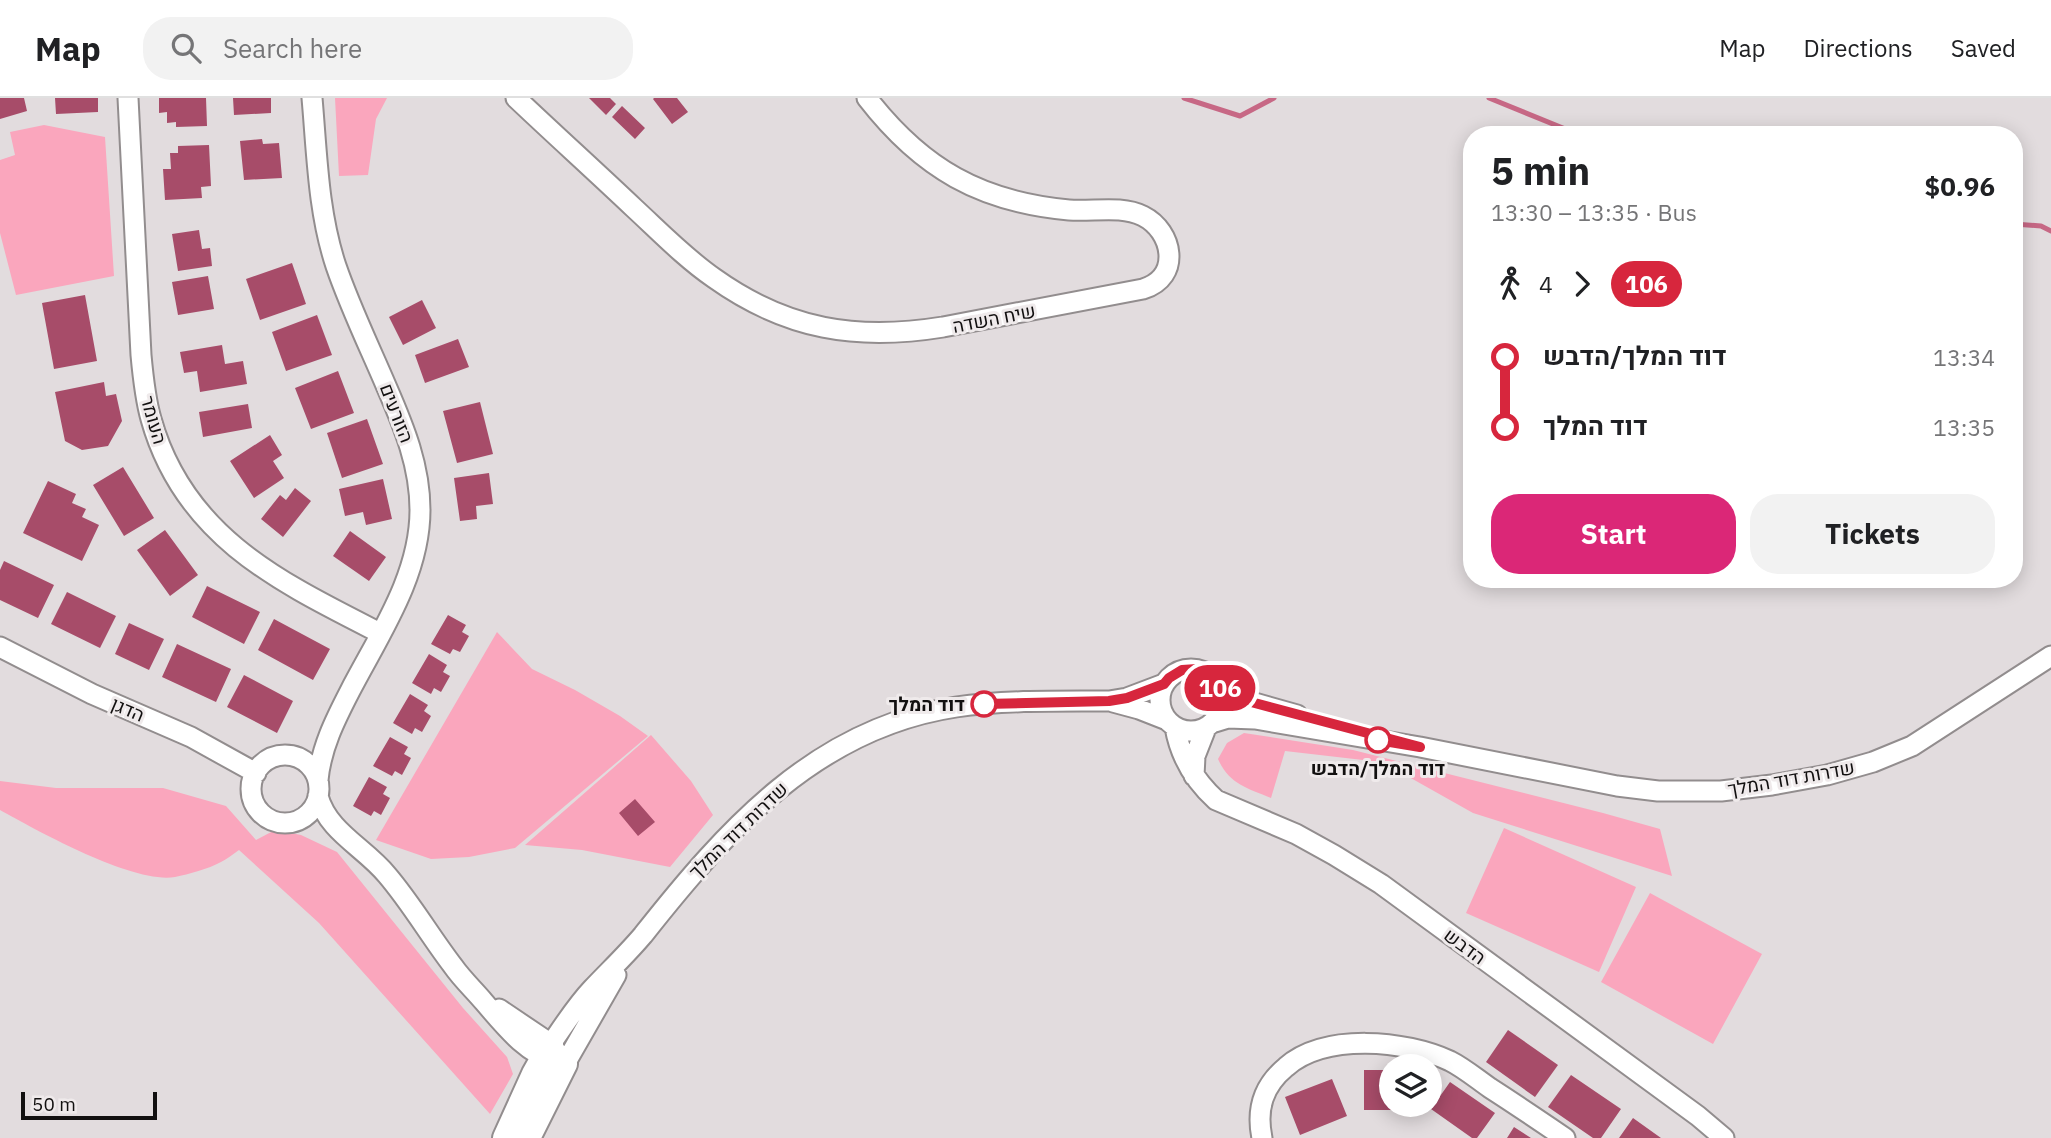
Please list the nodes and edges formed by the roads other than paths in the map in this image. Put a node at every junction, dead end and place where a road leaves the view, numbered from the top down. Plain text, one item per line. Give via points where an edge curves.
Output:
1 (128, 98) edge
2 (312, 98) edge
3 (516, 98) edge
4 (867, 98) edge
5 (380, 634) junction
6 (0, 647) edge
7 (2051, 656) edge
8 (1164, 684) junction
9 (1220, 689) junction
10 (1109, 701) junction
11 (335, 720) junction
12 (1171, 724) junction
13 (1210, 725) junction
14 (1420, 747) junction
15 (281, 756) junction
16 (256, 773) junction
17 (1194, 776) junction
18 (318, 788) junction
19 (289, 823) junction
20 (344, 835) junction
21 (553, 1056) junction
22 (505, 1138) edge
23 (528, 1138) edge
24 (1262, 1138) edge
25 (1566, 1138) edge
26 (1724, 1138) edge

1 - 5 street, העומר via 141,355 144,387 160,447 190,500 232,546 289,586
2 - 5 street, הזורעים via 329,242 402,422 418,476 415,552
3 - 4 street, שיח השדה via 714,278 767,309 823,328 882,334 933,329 1143,289 1166,274 1168,247 1147,218 1128,211 1041,207 978,189 925,158
5 - 11 street, הזורעים
6 - 16 street, הדגן via 191,737
7 - 14 street, שדרות דוד המלך via 1912,746 1827,775 1772,785 1658,791 1567,778
8 - 9 street via 1182,670 1197,669 1211,676
8 - 10 street, שדרות דוד המלך
8 - 12 street via 1160,702
9 - 13 street via 1222,706
9 - 14 street, שדרות דוד המלך via 1273,709
10 - 12 street, שדרות דוד המלך
10 - 21 street, שדרות דוד המלך via 954,707 885,725 810,765 721,841 633,947
11 - 15 street via 316,741
11 - 18 street
12 - 13 street via 1190,732
12 - 17 street, הדבש
13 - 14 street, שדרות דוד המלך via 1228,718 1255,719
13 - 17 street via 1195,756
15 - 16 street
15 - 18 street via 306,763
16 - 19 street via 251,788 257,808 269,819
17 - 26 street, הדבש via 1216,800 1296,834 1381,884
18 - 19 street via 309,814
18 - 20 street via 327,818
19 - 20 street
20 - 21 street via 388,875 453,967 505,1027
21 - 22 main road
21 - 23 main road
24 - 25 street via 1262,1100 1282,1070 1314,1051 1379,1044 1451,1062

